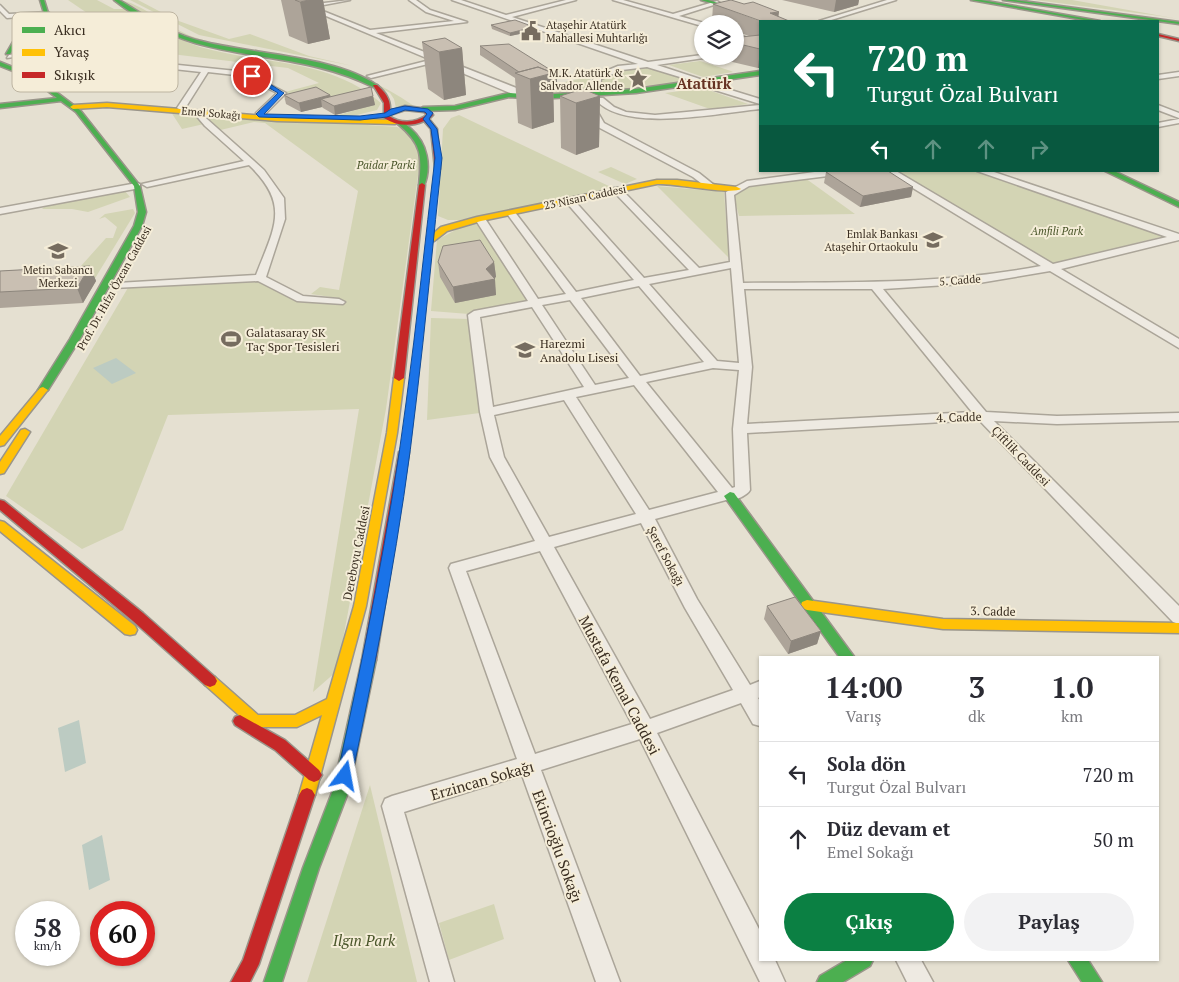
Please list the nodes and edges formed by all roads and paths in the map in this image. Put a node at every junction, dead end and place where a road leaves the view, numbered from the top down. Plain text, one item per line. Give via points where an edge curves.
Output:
1 (33, 0) edge
2 (116, 0) edge
3 (126, 0) edge
4 (347, 0) edge
5 (356, 0) edge
6 (412, 0) edge
7 (455, 0) edge
8 (573, 0) edge
9 (616, 0) edge
10 (703, 0) edge
11 (893, 0) edge
12 (903, 0) edge
13 (963, 0) edge
14 (973, 0) edge
15 (999, 0) edge
16 (1005, 0) edge
17 (1029, 0) edge
18 (1080, 0) edge
19 (1096, 0) edge
20 (288, 1) edge
21 (719, 2) edge
22 (306, 6) junction
23 (0, 7) edge
24 (1152, 8) dead end
25 (317, 10) junction
26 (40, 12) edge
27 (139, 12) edge
28 (149, 12) edge
29 (675, 15) junction
30 (12, 16) edge
31 (506, 17) junction
32 (1179, 17) edge
33 (772, 20) edge
34 (782, 20) edge
35 (825, 20) edge
36 (836, 20) edge
37 (1080, 20) edge
38 (1092, 20) edge
39 (1128, 20) edge
40 (694, 21) edge
41 (1159, 24) edge
42 (178, 27) edge
43 (1179, 27) edge
44 (390, 30) junction
45 (368, 31) junction
46 (178, 32) edge
47 (1159, 34) edge
48 (376, 35) junction
49 (1179, 38) edge
50 (744, 39) edge
51 (12, 45) edge
52 (749, 51) junction
53 (744, 52) edge
54 (759, 52) edge
55 (4, 55) edge
56 (694, 58) edge
57 (430, 62) junction
58 (647, 64) junction
59 (178, 68) edge
60 (205, 71) junction
61 (759, 73) edge
62 (1179, 74) edge
63 (371, 76) junction
64 (759, 77) edge
65 (1159, 77) edge
66 (704, 84) junction
67 (59, 92) edge
68 (61, 92) edge
69 (500, 96) junction
70 (539, 97) junction
71 (597, 97) junction
72 (759, 102) edge
73 (79, 104) junction
74 (1, 105) edge
75 (759, 107) edge
76 (1159, 107) edge
77 (181, 108) junction
78 (198, 113) junction
79 (424, 113) junction
80 (450, 114) junction
81 (259, 115) junction
82 (1179, 116) edge
83 (392, 118) junction
84 (1179, 121) edge
85 (1159, 125) edge
86 (434, 129) junction
87 (250, 162) junction
88 (837, 172) edge
89 (891, 172) edge
90 (984, 172) edge
91 (1110, 172) edge
92 (437, 176) dead end
93 (142, 185) junction
94 (691, 185) junction
95 (709, 185) junction
96 (736, 189) junction
97 (617, 190) junction
98 (152, 195) dead end
99 (569, 200) junction
100 (1179, 205) edge
101 (154, 209) dead end
102 (0, 211) edge
103 (511, 212) junction
104 (480, 219) junction
105 (1178, 237) edge
106 (736, 264) junction
107 (1050, 268) junction
108 (697, 272) junction
109 (260, 278) junction
110 (641, 282) junction
111 (874, 285) junction
112 (104, 286) junction
113 (117, 286) junction
114 (737, 286) junction
115 (573, 296) junction
116 (339, 302) dead end
117 (534, 303) junction
118 (1179, 344) edge
119 (713, 364) junction
120 (746, 367) junction
121 (637, 380) junction
122 (592, 390) junction
123 (568, 394) junction
124 (487, 412) junction
125 (982, 416) junction
126 (1179, 417) edge
127 (740, 429) junction
128 (406, 442) dead end
129 (0, 444) edge
130 (0, 470) edge
131 (730, 496) junction
132 (0, 504) edge
133 (646, 518) junction
134 (0, 524) edge
135 (544, 545) junction
136 (807, 604) junction
137 (1179, 617) edge
138 (1179, 628) edge
139 (137, 635) dead end
140 (846, 656) edge
141 (183, 673) dead end
142 (753, 691) edge
143 (334, 702) junction
144 (759, 714) edge
145 (645, 729) junction
146 (528, 766) junction
147 (314, 775) junction
148 (759, 954) edge
149 (762, 961) edge
150 (862, 961) edge
151 (909, 961) edge
152 (1077, 961) edge
153 (240, 982) edge
154 (273, 982) edge
155 (442, 982) edge
156 (608, 982) edge
157 (773, 982) edge
158 (826, 982) edge
159 (921, 982) edge
160 (1093, 982) edge

1 - 26 main road
2 - 27 main road
3 - 28 main road
4 - 22 street
5 - 25 street
6 - 44 street via 428,11 464,22
7 - 31 street
8 - 31 street
9 - 29 street
10 - 21 main road
11 - 35 street
12 - 36 street
13 - 37 main road
14 - 38 main road
15 - 39 main road
16 - 32 main road
17 - 32 main road
18 - 32 main road
19 - 32 main road
20 - 22 street
20 - 57 street
21 - 29 street
21 - 33 main road
21 - 34 main road
22 - 25 street
23 - 30 street via 7,16
24 - 32 main road
25 - 45 street
29 - 40 street
31 - 58 street
41 - 43 main road
42 - 63 main road via 195,36 305,58
44 - 45 street
44 - 48 street
45 - 48 street
46 - 83 main road via 197,42 299,62 357,79 387,97
47 - 49 main road
48 - 70 street via 518,94
50 - 52 street via 755,43 756,48
51 - 55 main road
52 - 53 street
52 - 54 street
56 - 58 street
57 - 63 street
57 - 69 street via 498,91
58 - 66 street
58 - 71 street via 601,74 596,82
59 - 60 street
60 - 77 street
60 - 81 street via 252,76 282,93
61 - 66 main road
62 - 65 street
63 - 79 main road
64 - 66 main road
66 - 71 main road
66 - 72 street
67 - 73 main road
68 - 73 main road
69 - 70 main road
69 - 79 main road
70 - 71 main road
71 - 75 street via 609,109 638,116 660,117
71 - 80 main road via 542,101 506,98
71 - 95 street via 590,106 601,125
73 - 74 main road
73 - 77 main road, Emel Sokağı via 111,102
73 - 78 main road, Emel Sokağı
73 - 93 main road, Prof. Dr. Hıfzı Özcan Caddesi via 105,142
76 - 82 street
77 - 81 main road, Emel Sokağı
78 - 83 main road, Emel Sokağı via 277,119
78 - 87 street via 206,124
79 - 80 main road
79 - 83 main road via 405,108
79 - 86 main road
80 - 86 main road
81 - 83 main road, Emel Sokağı
83 - 143 main road, Dereboyu Caddesi via 414,133 426,156 392,433 360,606
84 - 85 street
86 - 92 main road
87 - 93 street
87 - 109 street via 279,194 282,214
88 - 96 street via 747,184
89 - 107 street
90 - 105 street
91 - 100 main road
93 - 98 main road, Prof. Dr. Hıfzı Özcan Caddesi
93 - 102 street
93 - 112 main road, Prof. Dr. Hıfzı Özcan Caddesi via 142,212 138,226
94 - 95 main road
94 - 96 main road via 719,190
94 - 97 main road, 23 Nisan Caddesi via 666,181
95 - 96 main road
96 - 106 street via 729,194
97 - 99 main road, 23 Nisan Caddesi
97 - 108 street
99 - 103 main road, 23 Nisan Caddesi
99 - 110 street
101 - 113 main road, Prof. Dr. Hıfzı Özcan Caddesi via 152,220
103 - 104 main road, 23 Nisan Caddesi
103 - 115 street
104 - 104 main road via 444,229 430,243 432,221 452,223
104 - 117 street
105 - 107 street, 5. Cadde
106 - 108 street
106 - 114 street
107 - 111 street, 5. Cadde via 978,280
107 - 118 street
108 - 110 street
109 - 113 street
109 - 116 street via 301,299
110 - 115 street
110 - 119 street
111 - 114 street, 5. Cadde
111 - 125 street, Çiftlik Caddesi
112 - 113 main road
112 - 129 main road, Prof. Dr. Hıfzı Özcan Caddesi via 35,401
113 - 130 main road, Prof. Dr. Hıfzı Özcan Caddesi via 48,402
114 - 120 street
115 - 117 street
115 - 121 street
117 - 122 street
117 - 124 street, Mustafa Kemal Caddesi via 474,315
119 - 120 street
119 - 121 street
120 - 127 street
121 - 122 street
121 - 131 street
122 - 123 street
123 - 124 street
123 - 133 street, Şeref Sokağı
124 - 135 street, Mustafa Kemal Caddesi via 498,457
125 - 126 street, 4. Cadde via 1057,420
125 - 127 street, 4. Cadde
125 - 137 street, Çiftlik Caddesi
127 - 131 street via 743,490
128 - 154 main road via 368,668 341,790
131 - 133 street
131 - 136 main road
132 - 143 main road via 138,617 255,721 297,721
133 - 135 street
133 - 142 street, Şeref Sokağı via 691,603
134 - 139 main road
135 - 145 street, Mustafa Kemal Caddesi
135 - 146 street, Ekincioğlu Sokağı via 457,568
136 - 138 main road, 3. Cadde via 943,624
136 - 140 main road
141 - 147 main road via 241,722 280,745
142 - 144 street, Şeref Sokağı
142 - 145 street, Erzincan Sokağı
143 - 147 main road, Dereboyu Caddesi via 320,743
145 - 146 street, Erzincan Sokağı
145 - 148 street, Mustafa Kemal Caddesi
146 - 155 street, Erzincan Sokağı via 392,806
146 - 156 street, Ekincioğlu Sokağı
147 - 153 main road, Dereboyu Caddesi via 250,964
149 - 157 street
150 - 158 main road
151 - 159 street
152 - 160 main road

